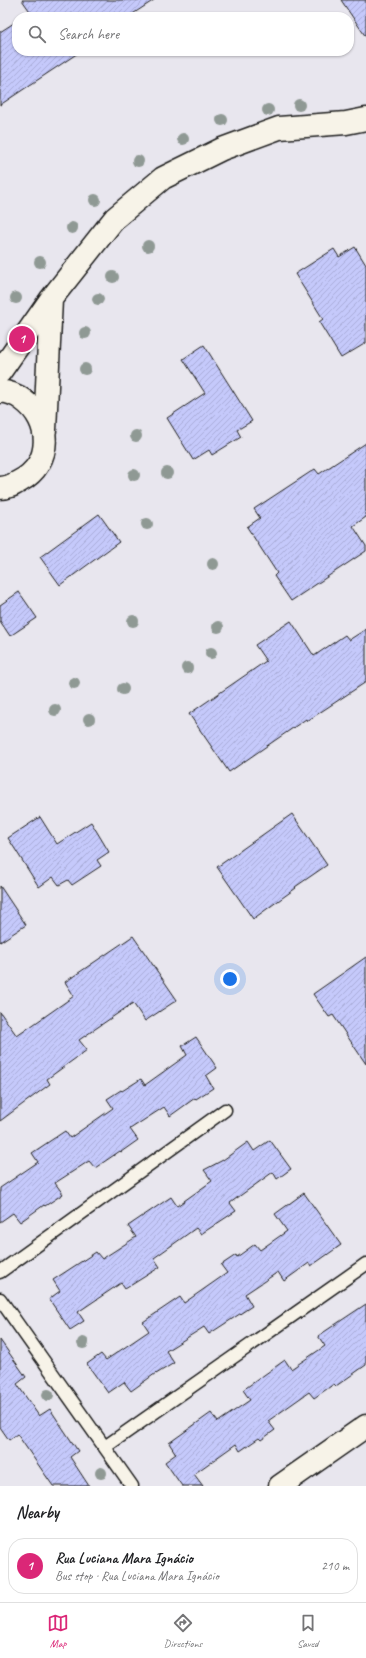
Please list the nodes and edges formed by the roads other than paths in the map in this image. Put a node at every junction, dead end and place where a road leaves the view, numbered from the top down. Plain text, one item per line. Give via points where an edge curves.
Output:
1 (366, 119) edge
2 (51, 299) junction
3 (0, 372) edge
4 (0, 392) edge
5 (45, 435) junction
6 (1, 489) edge
7 (226, 1110) dead end
8 (366, 1264) edge
9 (0, 1272) edge
10 (0, 1299) edge
11 (366, 1426) edge
12 (105, 1447) junction
13 (132, 1486) edge
14 (280, 1486) edge

1 - 2 street via 279,128 222,149 163,178 115,218
2 - 3 street
2 - 5 street
4 - 5 street via 19,397 32,406 41,420
5 - 6 street via 44,451 38,465 29,476 9,488
7 - 9 lane
8 - 12 lane
10 - 12 lane
11 - 14 street
12 - 13 lane

